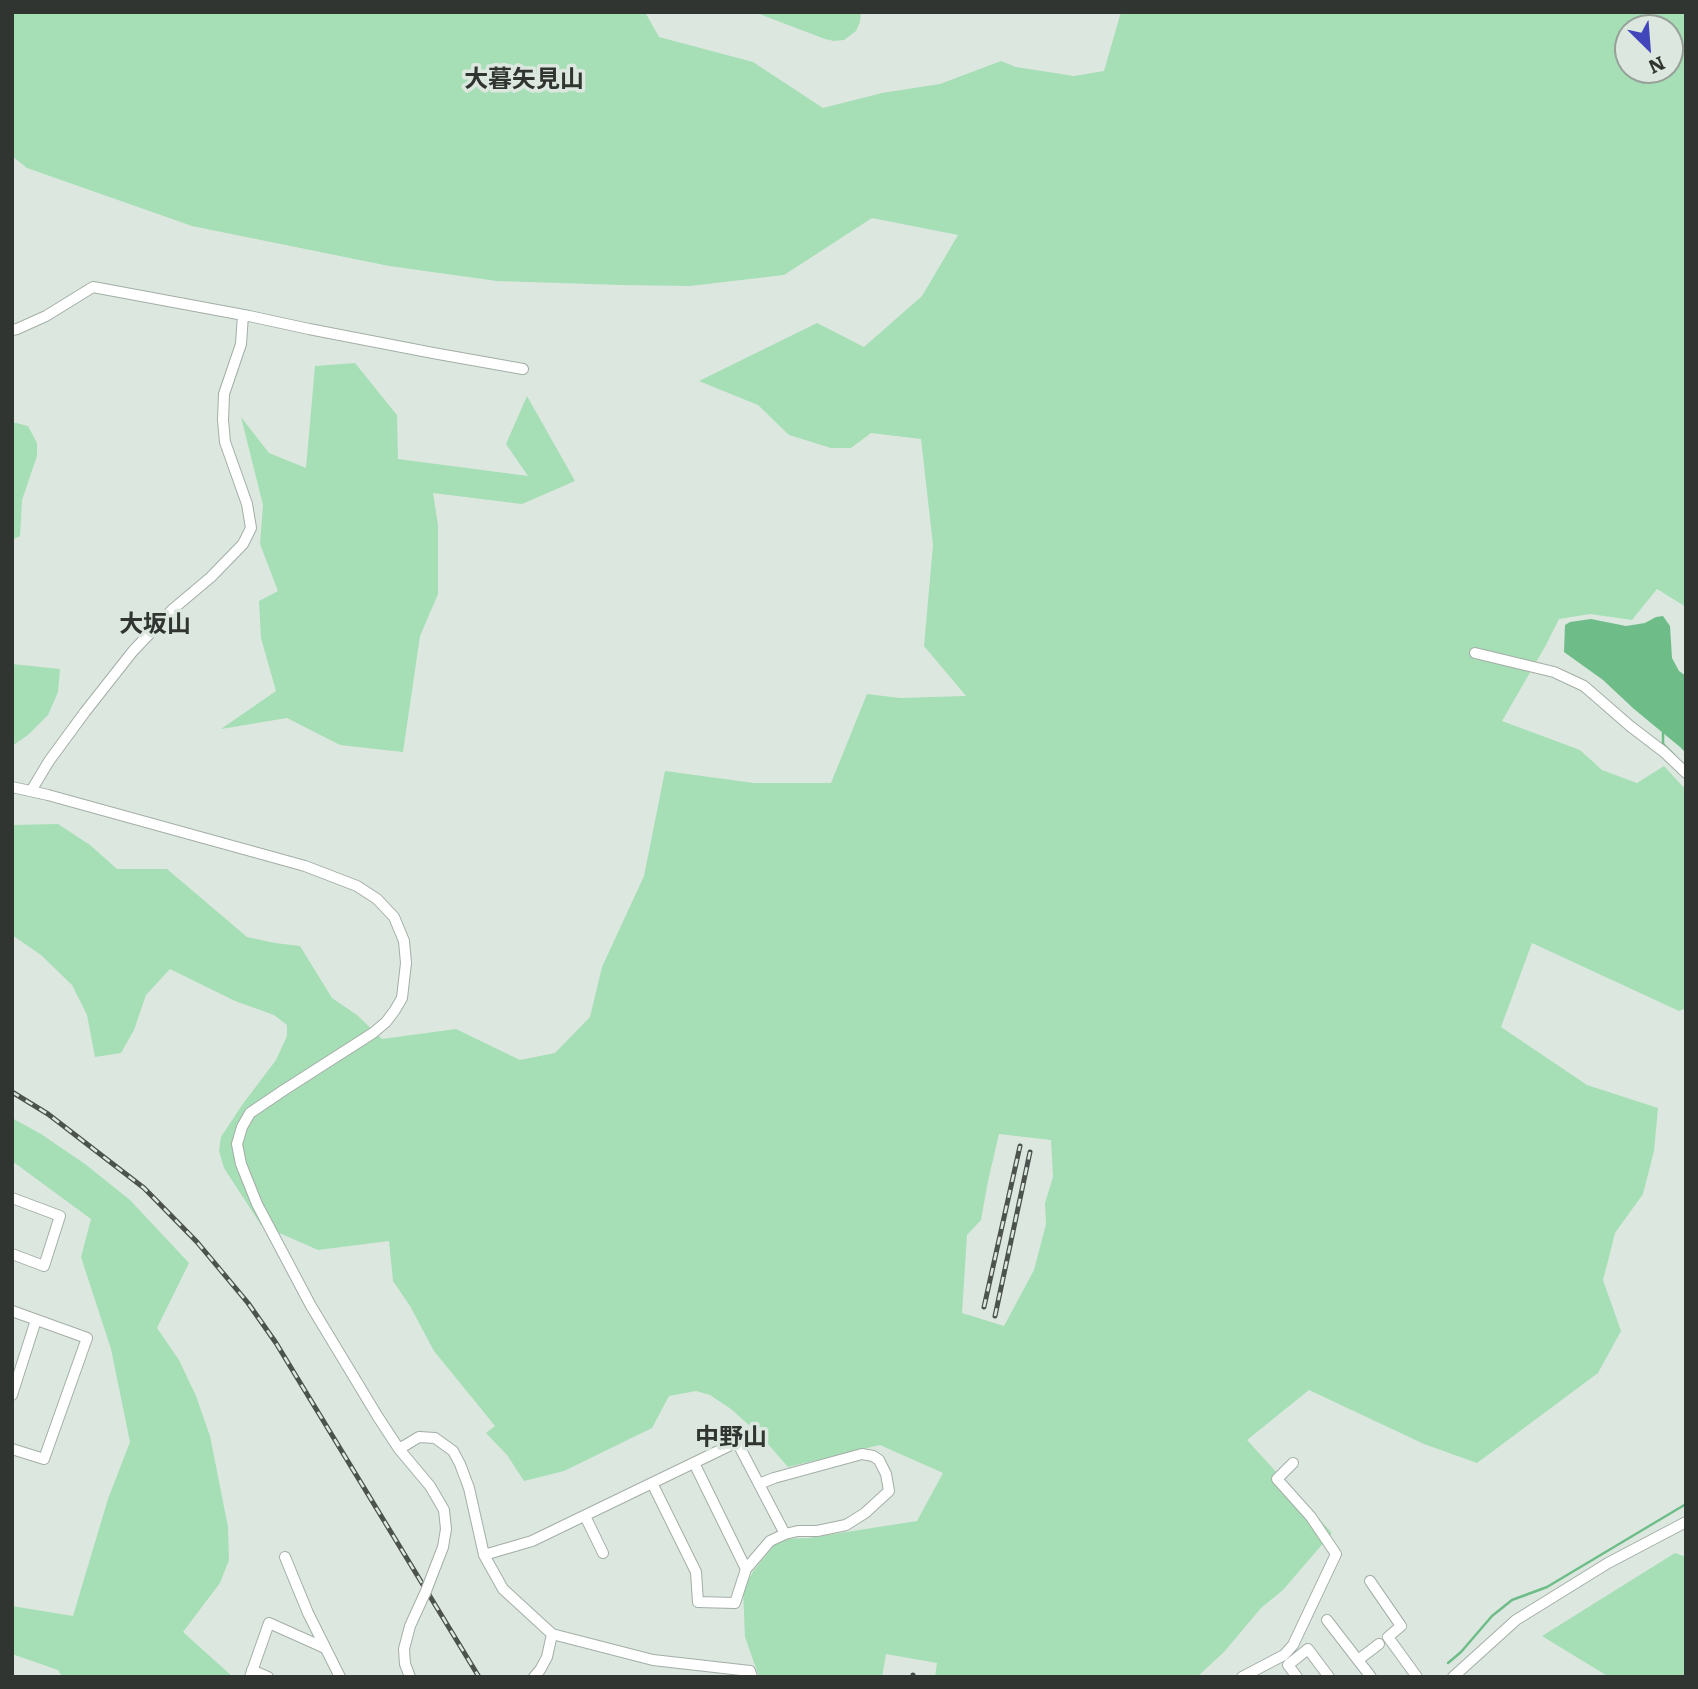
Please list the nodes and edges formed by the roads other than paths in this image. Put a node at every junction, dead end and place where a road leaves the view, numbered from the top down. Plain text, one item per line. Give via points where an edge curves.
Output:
1 (243, 315) junction
2 (12, 330) edge
3 (523, 369) dead end
4 (1475, 653) dead end
5 (1686, 773) edge
6 (12, 787) edge
7 (31, 791) junction
8 (12, 1198) edge
9 (12, 1254) edge
10 (12, 1311) edge
11 (36, 1320) junction
12 (12, 1395) edge
13 (399, 1448) junction
14 (12, 1449) edge
15 (694, 1463) junction
16 (1293, 1463) dead end
17 (652, 1483) junction
18 (760, 1485) junction
19 (585, 1516) junction
20 (1686, 1521) edge
21 (785, 1534) junction
22 (603, 1553) dead end
23 (484, 1555) junction
24 (285, 1557) dead end
25 (747, 1569) junction
26 (1370, 1581) dead end
27 (1327, 1620) dead end
28 (552, 1634) junction
29 (1379, 1644) dead end
30 (326, 1649) junction
31 (1358, 1660) junction
32 (251, 1674) edge
33 (1456, 1676) edge
34 (268, 1677) edge
35 (340, 1677) edge
36 (410, 1677) edge
37 (534, 1677) edge
38 (752, 1677) edge
39 (1242, 1677) edge
40 (1297, 1677) edge
41 (1329, 1677) edge
42 (1371, 1677) edge
43 (1418, 1677) edge

1 - 2 street via 93,287 46,316
1 - 3 street
1 - 7 street via 241,345 224,394 223,420 225,442 251,528 243,544 211,578 133,651
4 - 5 street via 1554,673 1584,686
6 - 7 street
7 - 13 street via 305,866 358,887 394,917 404,941 406,963 402,998 395,1010 373,1033 250,1114 237,1144 257,1205 280,1251
8 - 9 street via 60,1216 44,1266
10 - 11 street
11 - 12 street
11 - 14 street via 87,1338 44,1460
13 - 23 street via 419,1437 435,1438 453,1451 469,1488
13 - 36 street, bridge via 444,1510 446,1529 404,1649
15 - 17 street
15 - 18 street via 737,1442
15 - 25 street
16 - 39 street via 1277,1479 1336,1553 1293,1645 1284,1655
17 - 19 street
17 - 25 street via 696,1572 698,1602 734,1604
18 - 21 street
18 - 21 street via 862,1454 879,1460 889,1491 865,1513 833,1529
19 - 22 street
19 - 23 street via 532,1541
20 - 33 street via 1516,1619
21 - 25 street via 770,1541
23 - 28 street via 503,1590
24 - 30 street
26 - 43 street via 1401,1626 1388,1637
27 - 31 street
28 - 37 street via 547,1657
28 - 38 street via 653,1660 750,1671
29 - 31 street
30 - 32 street via 269,1623
30 - 35 street
31 - 42 street
32 - 34 street
40 - 41 street via 1288,1665 1308,1650

